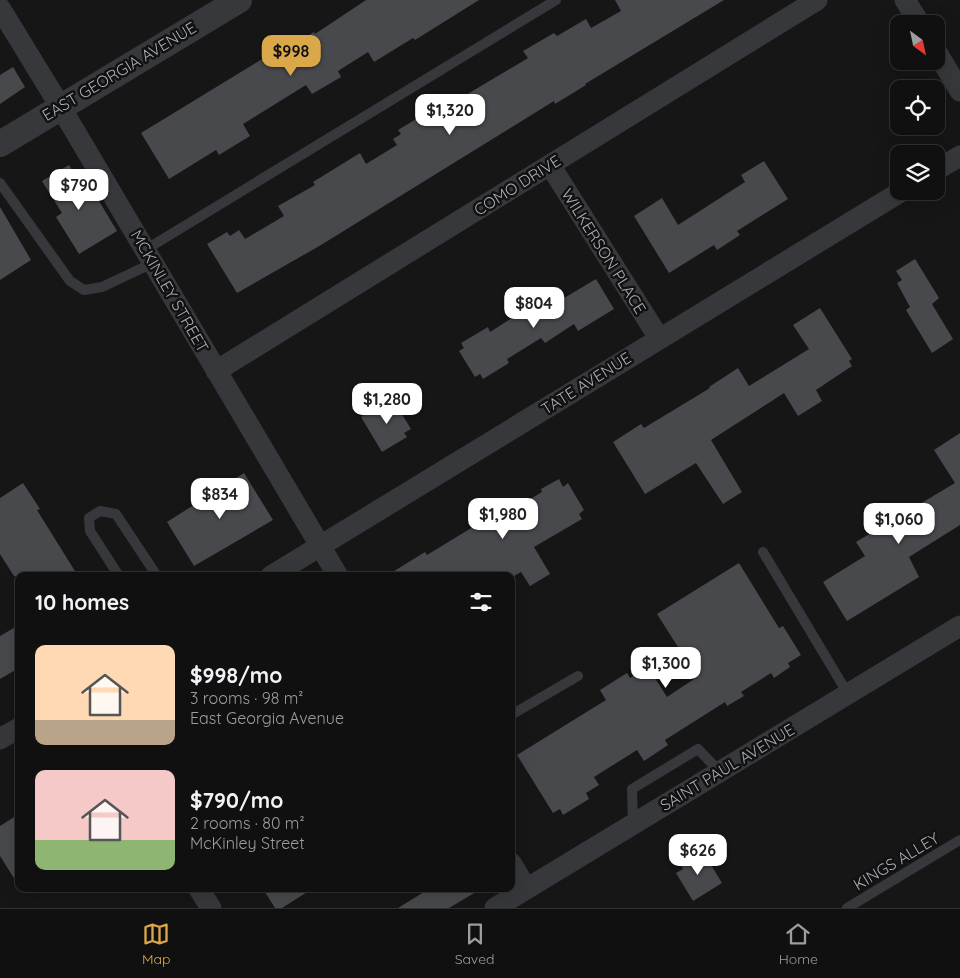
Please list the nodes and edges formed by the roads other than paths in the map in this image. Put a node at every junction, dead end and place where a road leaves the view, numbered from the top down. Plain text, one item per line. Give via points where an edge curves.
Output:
1 (239, 0) edge
2 (556, 0) edge
3 (817, 0) edge
4 (905, 0) edge
5 (0, 8) edge
6 (914, 15) edge
7 (945, 66) edge
8 (960, 91) edge
9 (60, 106) junction
10 (0, 144) edge
11 (960, 156) edge
12 (550, 165) junction
13 (945, 165) edge
14 (0, 184) edge
15 (890, 198) edge
16 (149, 256) junction
17 (659, 338) junction
18 (216, 371) junction
19 (320, 546) junction
20 (763, 552) dead end
21 (116, 572) edge
22 (154, 572) edge
23 (277, 572) edge
24 (336, 572) edge
25 (960, 626) edge
26 (578, 676) dead end
27 (848, 694) junction
28 (515, 713) edge
29 (15, 730) edge
30 (0, 739) edge
31 (720, 772) junction
32 (633, 824) junction
33 (960, 840) edge
34 (515, 870) edge
35 (526, 888) junction
36 (201, 892) edge
37 (211, 908) edge
38 (495, 908) edge
39 (847, 908) edge

1 - 9 street, EAST GEORGIA AVENUE
2 - 16 lane
3 - 12 street, COMO DRIVE
4 - 6 street
5 - 9 street, MCKINLEY STREET
7 - 8 street
9 - 10 street, EAST GEORGIA AVENUE
9 - 16 street, MCKINLEY STREET
11 - 13 street
12 - 17 street, WILKERSON PLACE
12 - 18 street, COMO DRIVE
14 - 16 lane via 70,282 84,290 102,287
15 - 17 street, TATE AVENUE
16 - 18 street, MCKINLEY STREET
17 - 19 street, TATE AVENUE
18 - 19 street, MCKINLEY STREET
19 - 23 street, TATE AVENUE
19 - 24 street, MCKINLEY STREET
20 - 27 lane
21 - 22 lane via 90,531 89,518 100,511 116,514
25 - 27 street, SAINT PAUL AVENUE
26 - 28 lane
27 - 31 street, SAINT PAUL AVENUE
29 - 30 street
31 - 32 street, SAINT PAUL AVENUE
31 - 32 lane via 698,749 632,789
32 - 35 street, SAINT PAUL AVENUE
33 - 39 lane, KINGS ALLEY
34 - 35 street
35 - 38 street, SAINT PAUL AVENUE
36 - 37 street

